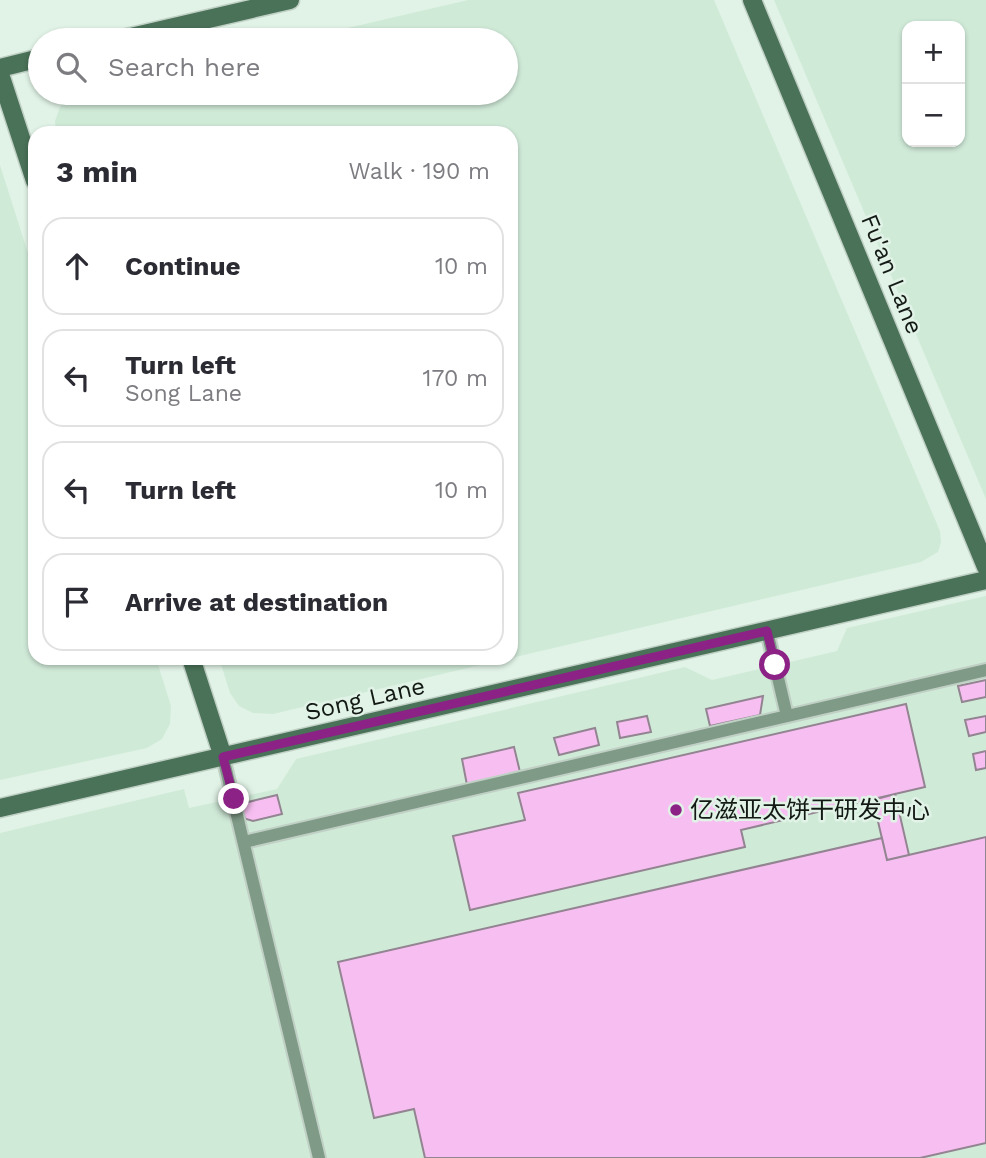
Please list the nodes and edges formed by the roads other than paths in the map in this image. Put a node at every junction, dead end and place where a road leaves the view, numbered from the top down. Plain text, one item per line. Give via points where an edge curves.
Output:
1 (290, 0) edge
2 (752, 0) edge
3 (170, 28) edge
4 (28, 61) edge
5 (0, 68) edge
6 (0, 74) edge
7 (28, 160) edge
8 (986, 567) edge
9 (986, 580) edge
10 (767, 631) junction
11 (193, 665) edge
12 (986, 670) edge
13 (788, 716) junction
14 (223, 757) junction
15 (0, 808) edge
16 (244, 842) junction
17 (319, 1158) edge

1 - 3 street
2 - 8 street, Fu'an Lane
4 - 5 street
6 - 7 street
9 - 10 street, Song Lane
10 - 13 lane
10 - 14 street, Song Lane
11 - 14 street
12 - 13 lane
13 - 16 lane
14 - 15 street, Song Lane
14 - 16 lane
16 - 17 lane

